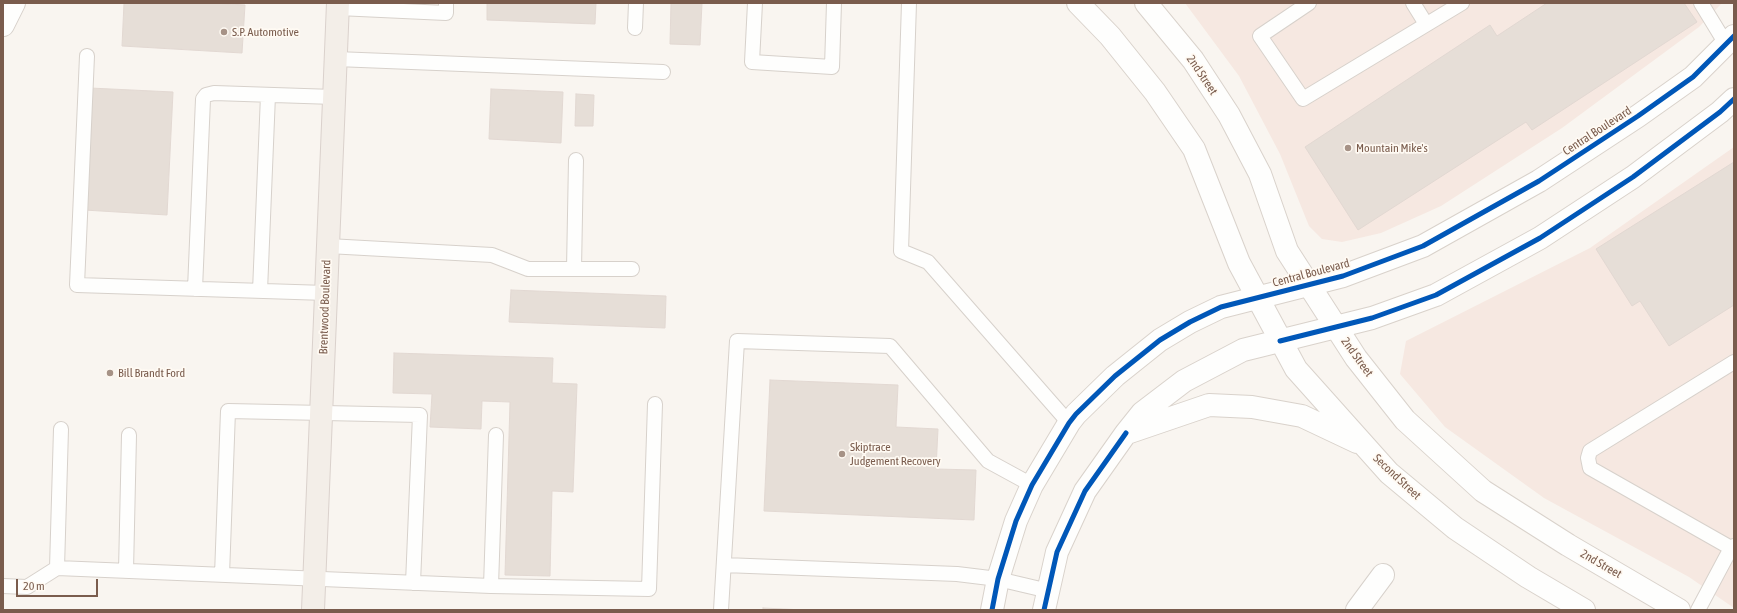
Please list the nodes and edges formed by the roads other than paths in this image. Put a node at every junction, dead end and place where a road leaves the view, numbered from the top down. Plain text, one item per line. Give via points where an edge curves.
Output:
1 (14, 3) edge
2 (446, 3) edge
3 (636, 3) edge
4 (755, 3) edge
5 (834, 3) edge
6 (909, 3) edge
7 (1078, 3) edge
8 (1146, 3) edge
9 (1309, 3) edge
10 (1413, 3) edge
11 (1462, 3) edge
12 (1701, 3) edge
13 (338, 6) edge
14 (1426, 24) junction
15 (3, 25) edge
16 (635, 28) dead end
17 (1731, 45) edge
18 (87, 56) dead end
19 (336, 59) junction
20 (663, 72) dead end
21 (268, 95) junction
22 (334, 97) junction
23 (1734, 98) edge
24 (576, 160) dead end
25 (328, 246) junction
26 (574, 269) junction
27 (632, 269) dead end
28 (1308, 284) junction
29 (195, 289) junction
30 (260, 291) junction
31 (326, 293) junction
32 (1256, 298) junction
33 (1336, 327) junction
34 (1280, 341) junction
35 (1734, 362) edge
36 (655, 404) dead end
37 (321, 413) junction
38 (1069, 423) junction
39 (61, 428) dead end
40 (1126, 433) junction
41 (496, 435) dead end
42 (129, 436) dead end
43 (1367, 447) junction
44 (1032, 485) junction
45 (1732, 547) edge
46 (724, 565) junction
47 (58, 568) junction
48 (126, 571) junction
49 (222, 575) junction
50 (1383, 575) dead end
51 (314, 579) junction
52 (998, 579) junction
53 (413, 583) junction
54 (3, 586) edge
55 (490, 586) junction
56 (1046, 600) edge
57 (313, 610) edge
58 (721, 610) edge
59 (992, 610) edge
60 (1357, 610) edge
61 (1584, 610) edge
62 (1680, 610) edge
63 (1698, 610) edge

1 - 15 street
2 - 13 lane via 446,13
3 - 16 lane
4 - 5 lane via 752,62 832,67
6 - 38 lane via 901,251 928,262
7 - 32 street via 1110,36 1155,92 1194,149 1239,263
8 - 28 street, 2nd Street via 1193,60 1229,115 1260,174 1287,251
9 - 14 lane via 1260,36 1303,99
10 - 14 lane
11 - 14 lane
12 - 17 lane
13 - 19 main road, Brentwood Boulevard
17 - 28 street, Central Boulevard via 1693,77 1638,116 1539,180 1422,246 1343,276
18 - 29 lane via 77,285
19 - 20 lane
19 - 22 main road, Brentwood Boulevard
21 - 22 lane
21 - 29 lane via 214,94 206,95 204,98
21 - 30 lane
22 - 25 main road, Brentwood Boulevard
23 - 33 street via 1720,112 1634,178 1540,238 1436,295 1372,318
24 - 26 lane
25 - 26 lane via 492,256 528,269
25 - 31 main road, Brentwood Boulevard
26 - 27 lane
28 - 32 street, Central Boulevard
28 - 33 street, 2nd Street
29 - 30 lane
30 - 31 lane
31 - 37 main road, Brentwood Boulevard
32 - 34 street, Second Street
32 - 38 street, Central Boulevard via 1221,307 1160,340 1115,376
33 - 34 street
33 - 62 street, 2nd Street via 1356,358 1405,420 1483,491 1568,545
34 - 40 street via 1235,353 1184,381 1142,413
34 - 43 street, Second Street via 1296,369
35 - 45 lane via 1590,451 1588,458 1590,468
36 - 55 lane via 649,589
37 - 49 lane via 228,411
37 - 51 main road, Brentwood Boulevard
37 - 53 lane via 420,415
38 - 44 street, Central Boulevard
39 - 47 lane
40 - 43 street via 1209,405 1252,407 1302,416
40 - 56 street via 1085,491 1057,552
41 - 55 lane
42 - 48 lane
43 - 61 street, Second Street via 1389,473 1455,528 1528,577
44 - 46 lane via 988,461 890,346 737,341
44 - 52 street, Central Boulevard via 1016,521
45 - 63 lane
46 - 52 lane via 957,574
46 - 58 lane
47 - 48 lane
47 - 54 lane via 27,587
48 - 49 lane
49 - 51 lane
50 - 60 street
51 - 53 lane
51 - 57 main road, Brentwood Boulevard
52 - 56 lane
52 - 59 street, Central Boulevard
53 - 55 lane

